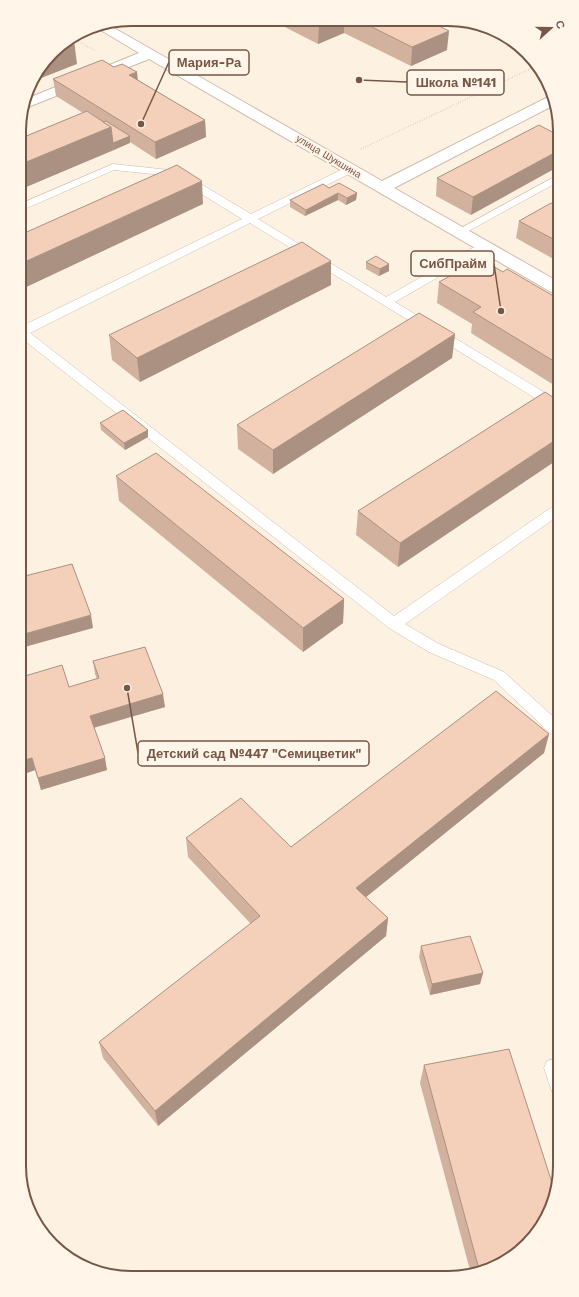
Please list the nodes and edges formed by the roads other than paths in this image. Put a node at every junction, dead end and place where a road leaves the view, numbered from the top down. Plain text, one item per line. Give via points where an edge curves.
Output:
1 (107, 29) edge
2 (151, 53) junction
3 (31, 102) edge
4 (548, 102) edge
5 (352, 169) junction
6 (553, 181) edge
7 (382, 188) junction
8 (26, 205) edge
9 (251, 219) junction
10 (459, 232) junction
11 (484, 246) junction
12 (553, 286) edge
13 (386, 302) junction
14 (26, 330) edge
15 (26, 336) edge
16 (553, 404) edge
17 (553, 513) edge
18 (394, 624) junction
19 (553, 725) edge

1 - 2 street, улица Шукшина
2 - 3 street
2 - 5 street, улица Шукшина
4 - 7 street
5 - 7 street, улица Шукшина
5 - 9 lane
6 - 10 lane
7 - 10 street, улица Шукшина
8 - 9 lane via 113,167 175,173
9 - 13 lane
9 - 14 lane
10 - 11 street, улица Шукшина
11 - 12 street, улица Шукшина
11 - 13 lane
13 - 16 lane
15 - 18 lane
17 - 18 lane
18 - 19 lane via 434,648 499,676

